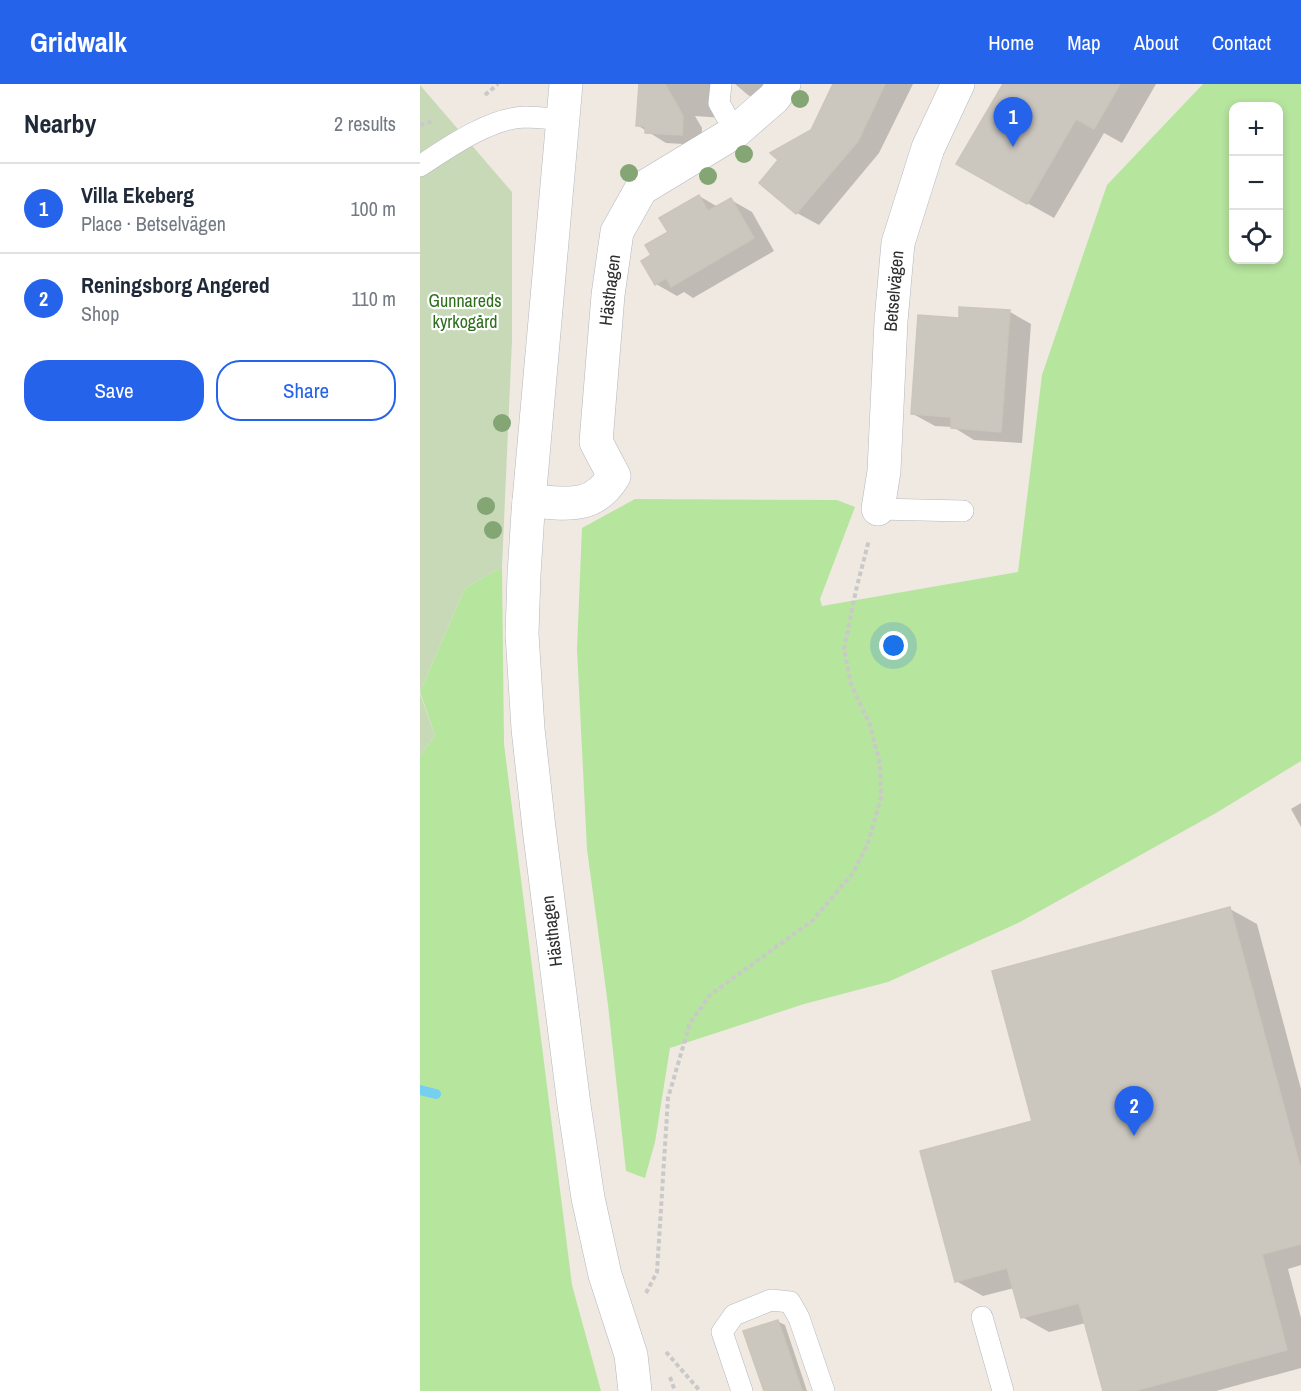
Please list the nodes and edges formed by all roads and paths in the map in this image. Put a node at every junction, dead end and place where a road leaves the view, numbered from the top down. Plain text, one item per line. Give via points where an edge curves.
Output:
1 (566, 84) edge
2 (721, 84) edge
3 (784, 84) edge
4 (958, 84) edge
5 (563, 120) junction
6 (735, 132) junction
7 (420, 166) edge
8 (529, 501) junction
9 (878, 509) junction
10 (963, 511) dead end
11 (642, 1287) dead end
12 (982, 1317) dead end
13 (651, 1351) junction
14 (664, 1375) edge
15 (635, 1391) edge
16 (675, 1391) edge
17 (700, 1391) edge
18 (742, 1391) edge
19 (824, 1391) edge
20 (1003, 1391) edge

1 - 5 street, Hästhagen
2 - 6 lane via 720,102
3 - 6 street, Hästhagen via 774,98
4 - 9 street, Betselvägen via 928,148 898,243 884,471
5 - 7 lane via 525,117 502,121
5 - 8 street, Hästhagen
6 - 8 street, Hästhagen via 641,189 617,232 596,442 614,476 605,491 583,503
8 - 13 street, Hästhagen via 522,634 528,729 574,1105 605,1275
9 - 10 lane
9 - 11 path via 844,649 851,684 870,726 880,764 881,798 868,843 853,873 812,921 711,994 690,1023 668,1098 657,1272 645,1297
12 - 20 lane
13 - 14 path
13 - 14 street, Hästhagen via 654,1382
13 - 15 street, Hästhagen
13 - 17 path
14 - 16 path
18 - 19 lane via 722,1332 734,1315 771,1300 790,1302

